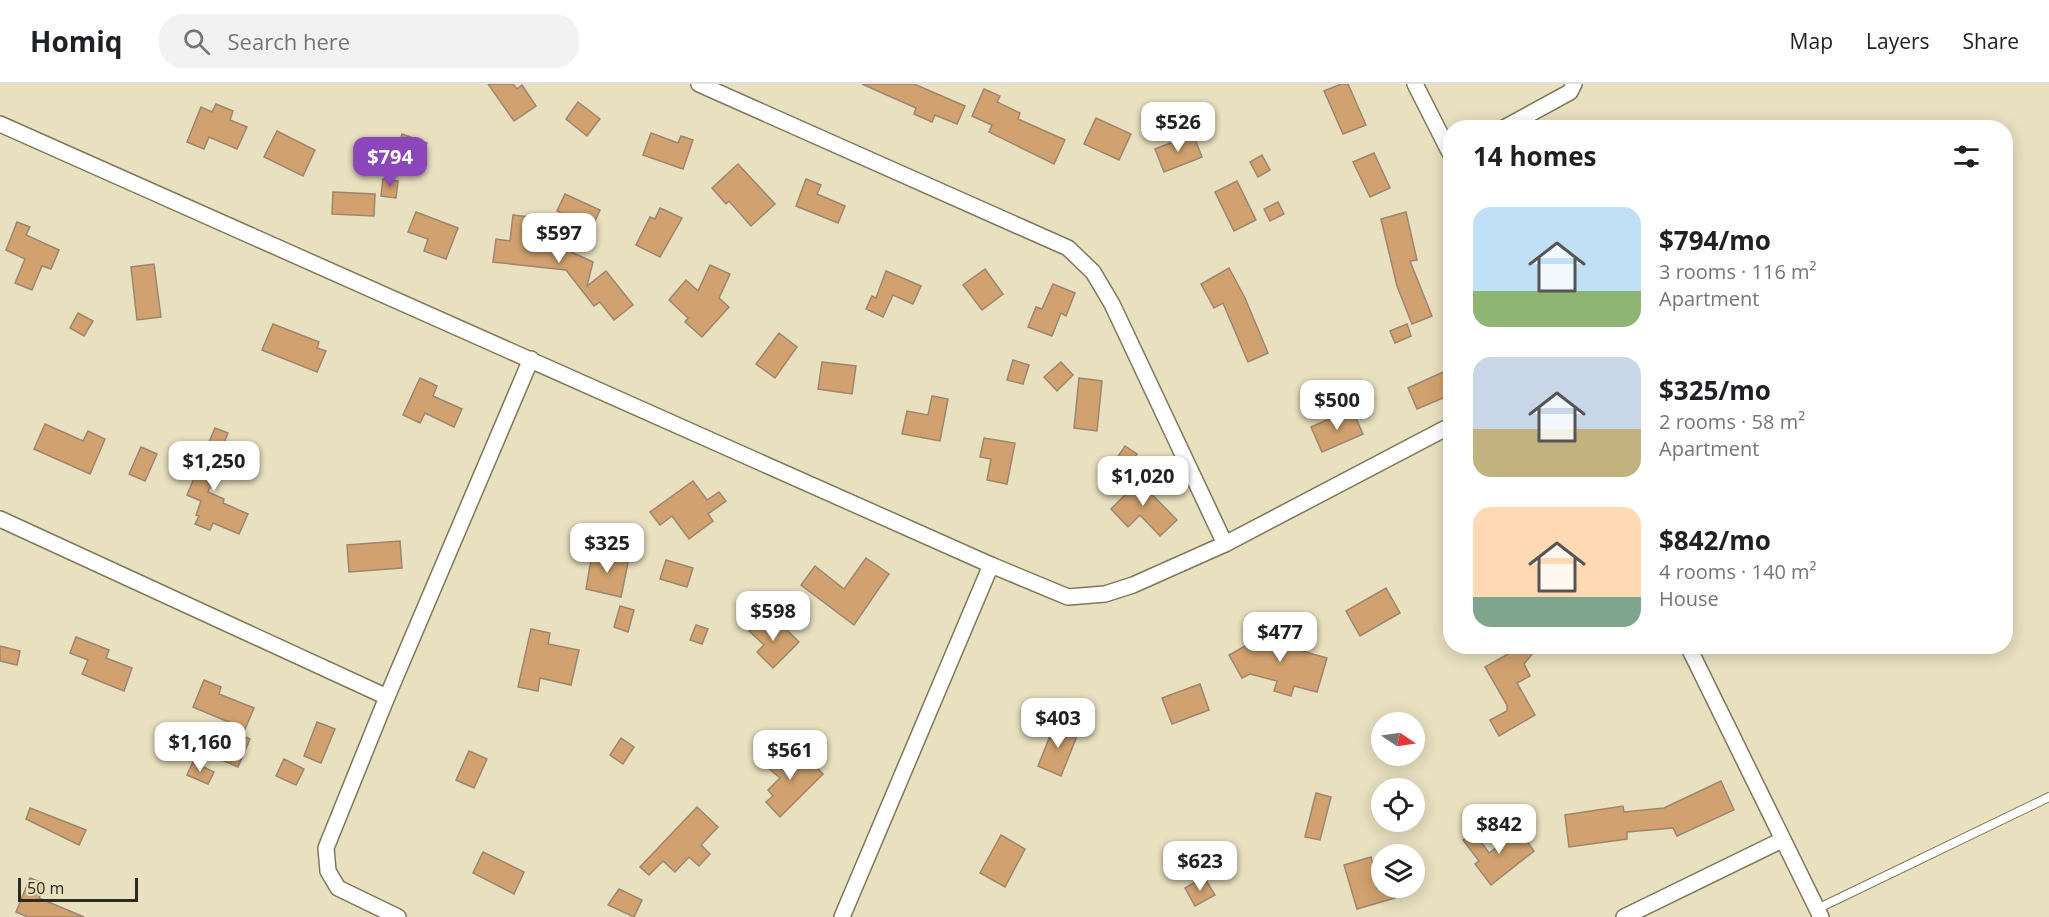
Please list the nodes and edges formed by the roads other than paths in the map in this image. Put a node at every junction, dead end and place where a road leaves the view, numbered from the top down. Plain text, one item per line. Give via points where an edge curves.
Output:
1 (699, 84) edge
2 (1415, 84) edge
3 (1574, 84) edge
4 (1519, 120) edge
5 (0, 124) edge
6 (1443, 139) edge
7 (531, 359) junction
8 (1443, 430) edge
9 (0, 519) edge
10 (1225, 544) junction
11 (991, 565) junction
12 (1692, 654) edge
13 (387, 697) junction
14 (2049, 797) edge
15 (1782, 840) junction
16 (1819, 913) edge
17 (398, 917) edge
18 (842, 917) edge
19 (1624, 917) edge

1 - 10 street via 1068,248 1093,272 1112,303
2 - 6 street
3 - 4 street via 1570,92
5 - 7 street
7 - 11 street
7 - 13 street
8 - 10 street
9 - 13 street
10 - 11 street via 1105,594 1068,597
11 - 18 street
12 - 15 street
13 - 17 street via 326,848 327,871 338,888
14 - 16 lane
15 - 16 street
15 - 19 street

